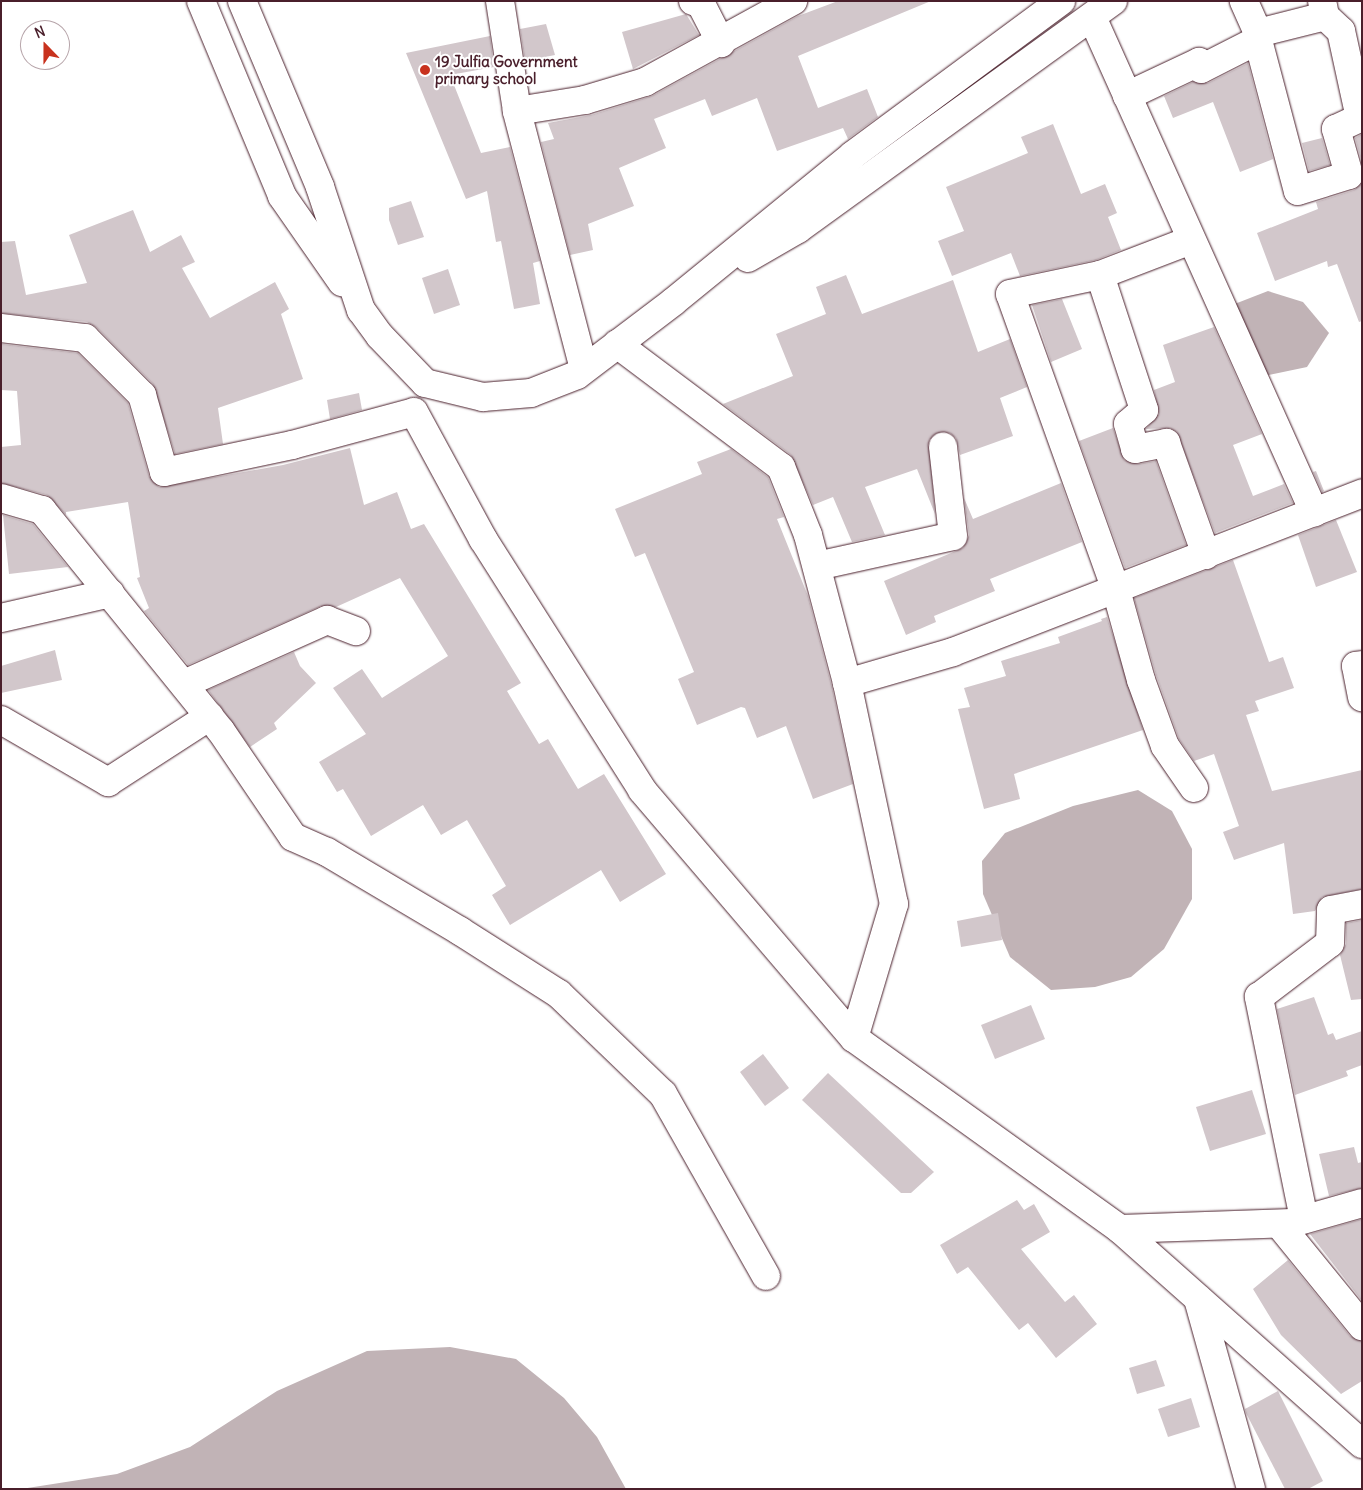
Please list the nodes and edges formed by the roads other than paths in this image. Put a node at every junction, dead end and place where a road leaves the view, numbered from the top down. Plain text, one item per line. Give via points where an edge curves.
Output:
1 (201, 1) edge
2 (242, 1) edge
3 (500, 1) edge
4 (693, 1) edge
5 (793, 1) edge
6 (1061, 1) edge
7 (1244, 1) edge
8 (1324, 8) edge
9 (1102, 9) edge
10 (1258, 36) junction
11 (1353, 41) edge
12 (721, 43) dead end
13 (1127, 96) junction
14 (517, 111) junction
15 (1355, 175) edge
16 (1191, 240) junction
17 (1100, 275) junction
18 (672, 302) junction
19 (361, 310) junction
20 (1, 328) edge
21 (617, 344) junction
22 (584, 370) junction
23 (943, 446) dead end
24 (1362, 492) edge
25 (1, 498) edge
26 (1314, 512) junction
27 (1206, 555) junction
28 (817, 566) junction
29 (1116, 590) junction
30 (110, 593) junction
31 (1, 618) edge
32 (356, 631) dead end
33 (1362, 665) edge
34 (847, 683) junction
35 (184, 684) junction
36 (1362, 697) edge
37 (210, 716) junction
38 (1, 720) edge
39 (1194, 788) dead end
40 (1362, 904) edge
41 (854, 1038) junction
42 (1362, 1203) edge
43 (1292, 1222) junction
44 (1120, 1229) junction
45 (766, 1276) dead end
46 (1198, 1299) junction
47 (1362, 1326) edge
48 (1362, 1444) edge
49 (1250, 1489) edge

1 - 19 street via 282,196
2 - 19 street via 320,187
3 - 14 street
4 - 12 street via 701,4
5 - 14 street via 645,82 585,100
6 - 18 street via 853,155
7 - 10 street
8 - 10 street
8 - 11 street
9 - 13 street
9 - 18 street via 798,229
10 - 13 street via 1201,69 1199,62
10 - 15 street via 1298,191
11 - 15 street via 1360,118 1336,129
13 - 16 street
14 - 22 street
16 - 17 street
16 - 26 street
17 - 27 street via 1144,410 1128,424 1135,449 1166,443
17 - 29 street via 1010,294
18 - 21 street
19 - 22 street via 380,336 425,383 483,397 531,393
20 - 41 street via 85,338 142,395 164,472 292,445 414,412 483,539 642,790
21 - 22 street
21 - 28 street via 781,467
23 - 28 street via 952,536
24 - 26 street
25 - 30 street via 42,510
26 - 27 street
27 - 29 street
28 - 34 street
29 - 34 street via 953,652
29 - 39 street via 1141,680 1165,746
30 - 31 street
30 - 35 street
32 - 35 street via 327,620
33 - 36 street via 1356,666
34 - 41 street via 894,904
35 - 37 street
37 - 38 street via 108,782
37 - 45 street via 293,837 327,852 558,994 663,1094
40 - 43 street via 1331,910 1330,943 1259,997
41 - 44 street
42 - 43 street
43 - 44 street
43 - 47 street
44 - 46 street
46 - 48 street
46 - 49 street

